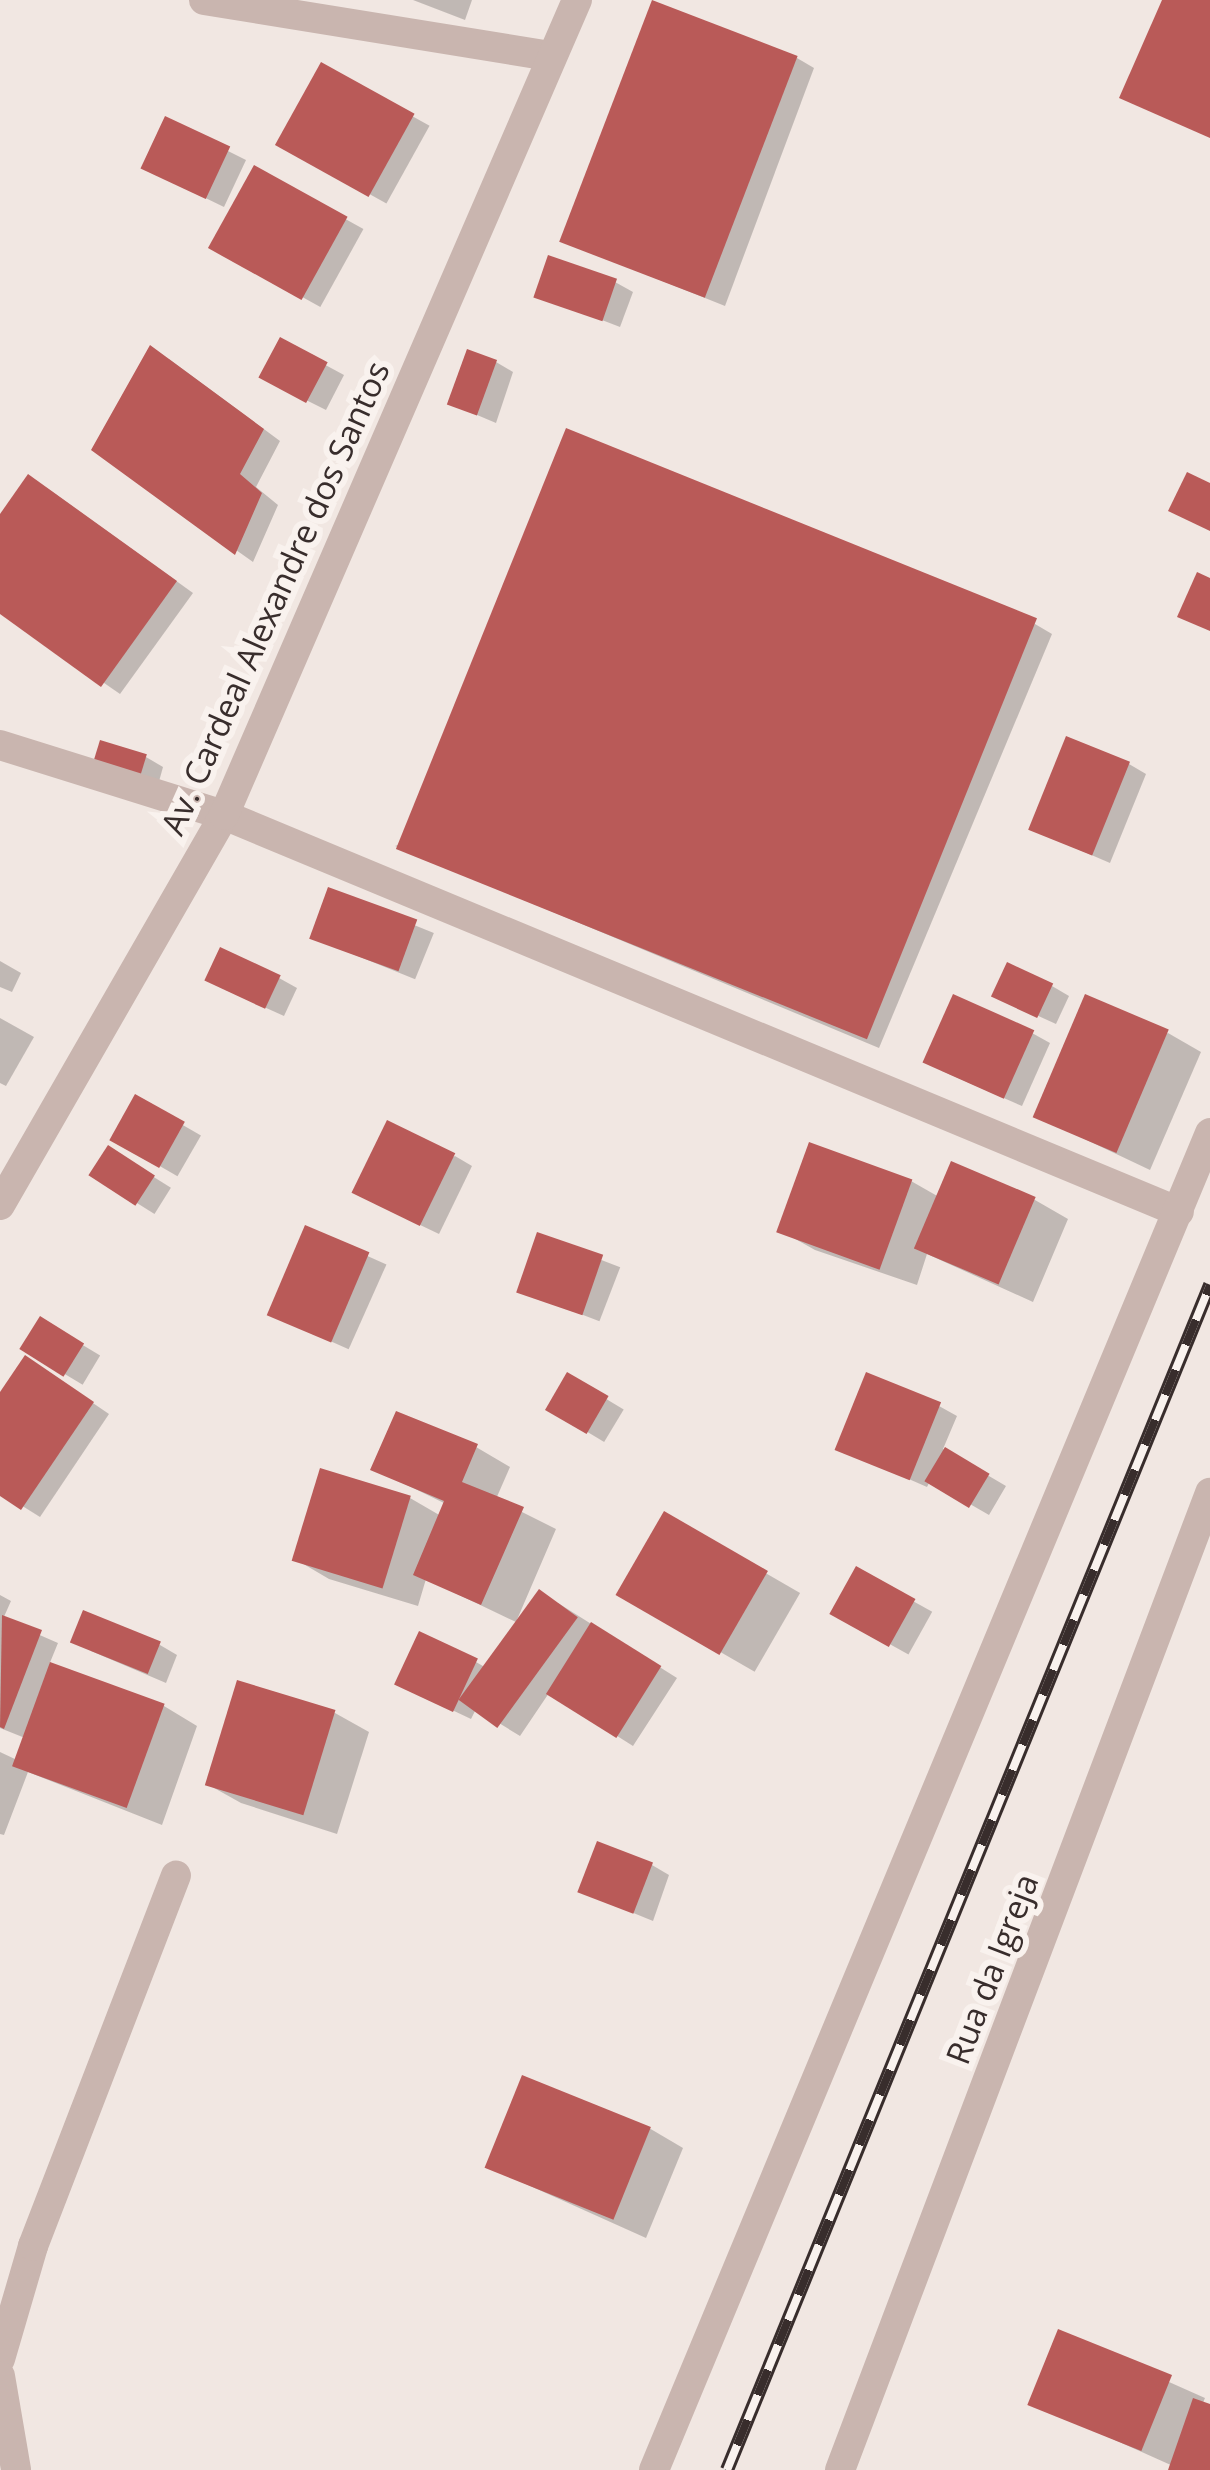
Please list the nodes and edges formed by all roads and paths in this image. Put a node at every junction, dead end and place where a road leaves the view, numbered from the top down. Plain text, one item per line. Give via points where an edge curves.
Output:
1 (204, 0) edge
2 (577, 0) edge
3 (550, 56) junction
4 (0, 745) edge
5 (224, 815) junction
6 (1210, 1133) edge
7 (0, 1205) edge
8 (1178, 1212) junction
9 (1210, 1493) edge
10 (176, 1876) dead end
11 (0, 2359) edge
12 (0, 2376) edge
13 (16, 2470) edge
14 (654, 2470) edge
15 (841, 2470) edge

1 - 3 street
2 - 3 street, Av. Cardeal Alexandre dos Santos
3 - 5 street, Av. Cardeal Alexandre dos Santos
4 - 5 street
5 - 7 street, Av. Cardeal Alexandre dos Santos
5 - 8 street
6 - 8 street
8 - 14 street
9 - 15 street, Rua da Igreja
10 - 11 street via 33,2246
12 - 13 street

